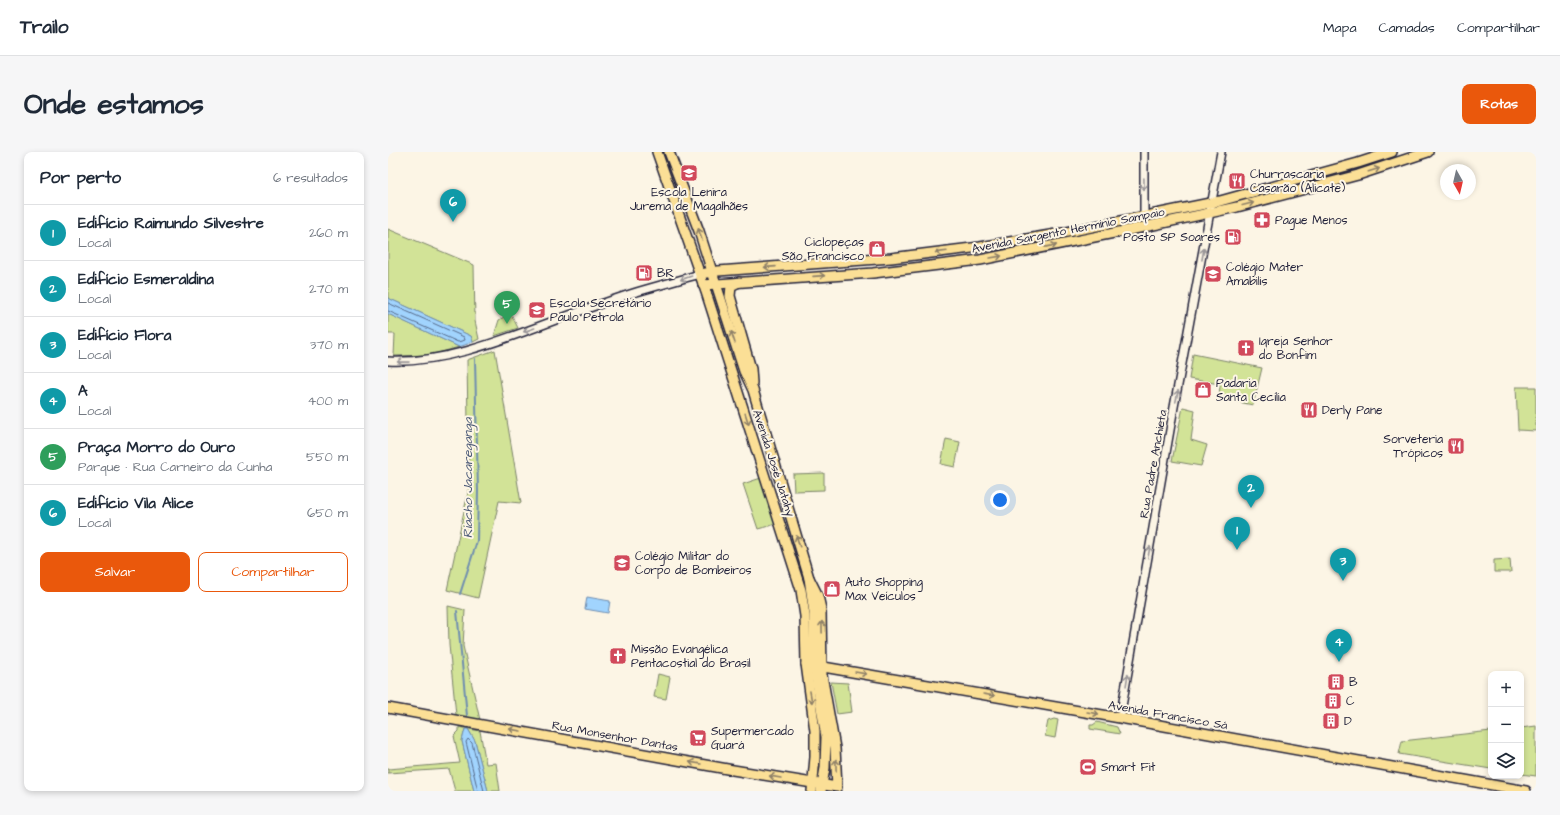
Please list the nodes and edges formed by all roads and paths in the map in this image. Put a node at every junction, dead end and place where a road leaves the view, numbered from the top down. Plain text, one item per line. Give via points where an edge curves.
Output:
1 (657, 152) edge
2 (669, 152) edge
3 (1144, 152) edge
4 (1221, 152) edge
5 (1392, 152) edge
6 (1428, 152) edge
7 (673, 163) junction
8 (663, 168) junction
9 (1212, 202) junction
10 (1210, 213) junction
11 (1144, 216) junction
12 (712, 272) junction
13 (700, 274) junction
14 (739, 282) junction
15 (716, 284) junction
16 (703, 285) junction
17 (388, 361) edge
18 (753, 390) junction
19 (771, 451) junction
20 (759, 454) junction
21 (778, 476) junction
22 (766, 478) junction
23 (814, 665) junction
24 (388, 708) edge
25 (1120, 718) junction
26 (834, 743) junction
27 (825, 759) junction
28 (817, 787) edge
29 (1526, 791) edge

1 - 8 main road, Avenida José Jatahy
2 - 7 main road, Avenida José Jatahy
3 -> 11 street
4 - 9 street, Rua Padre Anchieta
5 - 9 main road, Avenida Sargento Hermínio Sampaio
10 -> 6 main road, Avenida Sargento Hermínio Sampaio via 1352,176
7 - 8 main road via 668,168
12 -> 7 main road, Avenida José Jatahy
8 - 13 main road, Avenida José Jatahy
9 - 10 street, Rua Padre Anchieta
9 - 11 main road, Avenida Sargento Hermínio Sampaio
14 -> 10 main road, Avenida Sargento Hermínio Sampaio via 873,273 976,260
25 -> 10 street, Rua Padre Anchieta
11 -> 12 main road, Avenida Sargento Hermínio Sampaio via 980,247 891,258
12 - 13 main road, Avenida Sargento Hermínio Sampaio
12 - 15 main road, Avenida José Jatahy
13 - 16 main road, Avenida José Jatahy
13 -> 17 street, Avenida Sargento Hermínio Sampaio via 630,294 488,344 442,357 408,362
14 - 15 main road, Avenida Sargento Hermínio Sampaio
14 - 18 main road via 731,286 730,296 751,369
15 - 16 main road, Avenida Sargento Hermínio Sampaio
18 -> 15 main road, Avenida José Jatahy via 744,371
16 -> 20 main road, Avenida José Jatahy
18 - 19 main road, Avenida José Jatahy
19 - 20 main road via 766,458
19 - 21 main road, Avenida José Jatahy
20 - 22 main road, Avenida José Jatahy
21 - 22 main road via 771,474
23 -> 21 main road, Avenida José Jatahy via 821,609
22 - 23 main road, Avenida José Jatahy via 803,596
23 -> 25 main road, Avenida Francisco Sá
23 - 26 main road via 822,675
23 - 27 main road, Avenida José Jatahy via 824,726
23 -> 28 main road, Avenida José Jatahy via 813,707
28 -> 24 main road, Rua Monsenhor Dantas
25 - 29 main road, Avenida Francisco Sá
26 - 27 main road
28 -> 26 main road, Rua Monsenhor Dantas via 837,786
27 - 28 main road, Avenida José Jatahy

